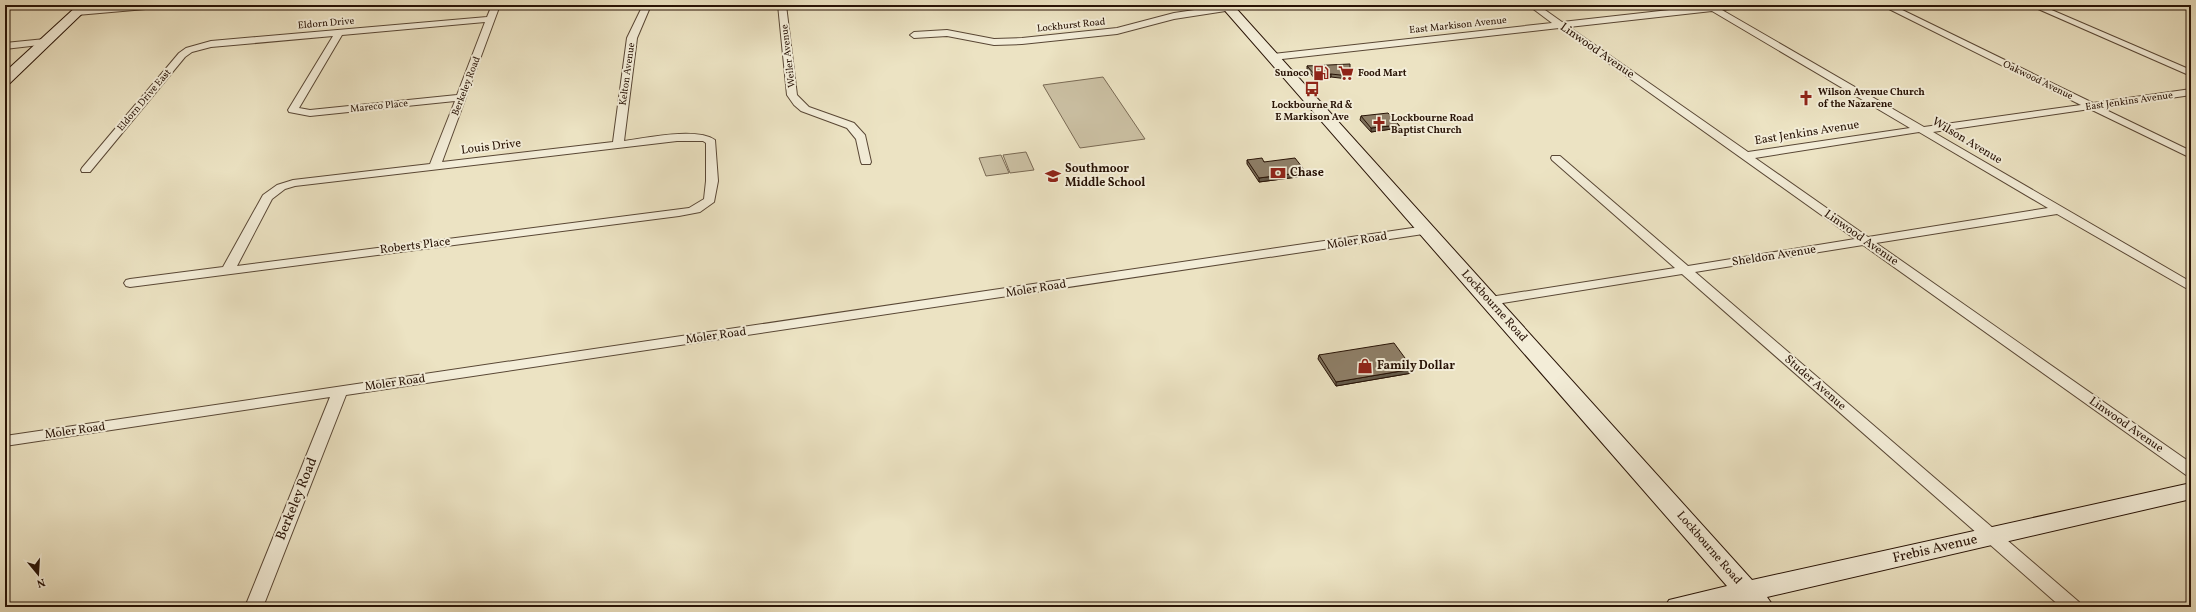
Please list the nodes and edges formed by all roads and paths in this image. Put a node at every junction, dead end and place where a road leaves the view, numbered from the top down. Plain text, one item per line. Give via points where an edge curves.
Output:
1 (157, 5) edge
2 (496, 5) edge
3 (647, 5) edge
4 (782, 5) edge
5 (1532, 5) edge
6 (1741, 5) edge
7 (1885, 5) edge
8 (2033, 5) edge
9 (1227, 6) edge
10 (1710, 7) edge
11 (81, 8) edge
12 (492, 19) junction
13 (1560, 25) junction
14 (339, 33) junction
15 (914, 35) dead end
16 (45, 42) junction
17 (211, 44) joint
18 (5, 46) edge
19 (1273, 57) junction
20 (2191, 73) edge
21 (5, 80) edge
22 (2191, 92) edge
23 (462, 97) junction
24 (2090, 106) junction
25 (1922, 130) junction
26 (618, 145) junction
27 (2191, 155) edge
28 (1745, 156) junction
29 (1556, 158) dead end
30 (866, 162) dead end
31 (435, 166) junction
32 (86, 170) dead end
33 (700, 208) joint
34 (2058, 210) junction
35 (1426, 230) junction
36 (1866, 241) junction
37 (228, 270) junction
38 (1685, 270) junction
39 (130, 283) dead end
40 (2191, 287) edge
41 (1490, 302) junction
42 (340, 391) junction
43 (5, 441) edge
44 (2191, 471) edge
45 (2191, 491) edge
46 (1991, 536) junction
47 (1754, 599) edge
48 (254, 607) edge
49 (1678, 607) edge
50 (2073, 607) edge

1 - 11 street
2 - 12 street, Berkeley Road
3 - 26 street, Kelton Avenue via 632,38
4 - 30 street, Weiler Avenue via 792,94 796,102 813,113 850,125 861,139
5 - 13 street, Linwood Avenue
6 - 10 street, East Markison Avenue
7 - 24 street, Oakwood Avenue
8 - 20 street
9 - 15 street, Lockhurst Road via 1117,31 1022,41 994,42 947,33
9 - 19 main road, Lockbourne Road
10 - 13 street, East Markison Avenue
10 - 25 street, Wilson Avenue
11 - 16 main road
12 - 14 street, Eldorn Drive
12 - 23 street, Berkeley Road
13 - 19 street, East Markison Avenue
13 - 28 street, Linwood Avenue
14 - 17 street, Eldorn Drive
14 - 23 street, Mareco Place via 293,110 310,113
16 - 18 street
16 - 21 main road
17 - 32 street, Eldorn Drive East via 194,48 182,55
19 - 35 main road, Lockbourne Road
22 - 24 street, East Jenkins Avenue
23 - 31 street, Berkeley Road
24 - 25 street, East Jenkins Avenue
24 - 27 street, Oakwood Avenue
25 - 28 street, East Jenkins Avenue
25 - 34 street, Wilson Avenue
26 - 31 street, Louis Drive
26 - 33 street, Louis Drive via 693,137 705,138 711,142 712,193 710,200
28 - 36 street, Linwood Avenue
29 - 38 street, Studer Avenue
31 - 37 street, Louis Drive via 293,183 281,187 267,197
33 - 37 street, Roberts Place
34 - 36 street, Sheldon Avenue
34 - 40 street, Wilson Avenue
35 - 41 main road, Lockbourne Road
35 - 42 street, Moler Road via 1042,289
36 - 38 street, Sheldon Avenue
36 - 44 street, Linwood Avenue
37 - 39 street, Roberts Place
38 - 41 street, Sheldon Avenue
38 - 46 street, Studer Avenue
41 - 47 main road, Lockbourne Road
42 - 43 street, Moler Road
42 - 48 street, Berkeley Road
45 - 46 main road, Frebis Avenue
46 - 47 main road, Frebis Avenue
46 - 50 street, Studer Avenue
47 - 49 main road, Frebis Avenue

